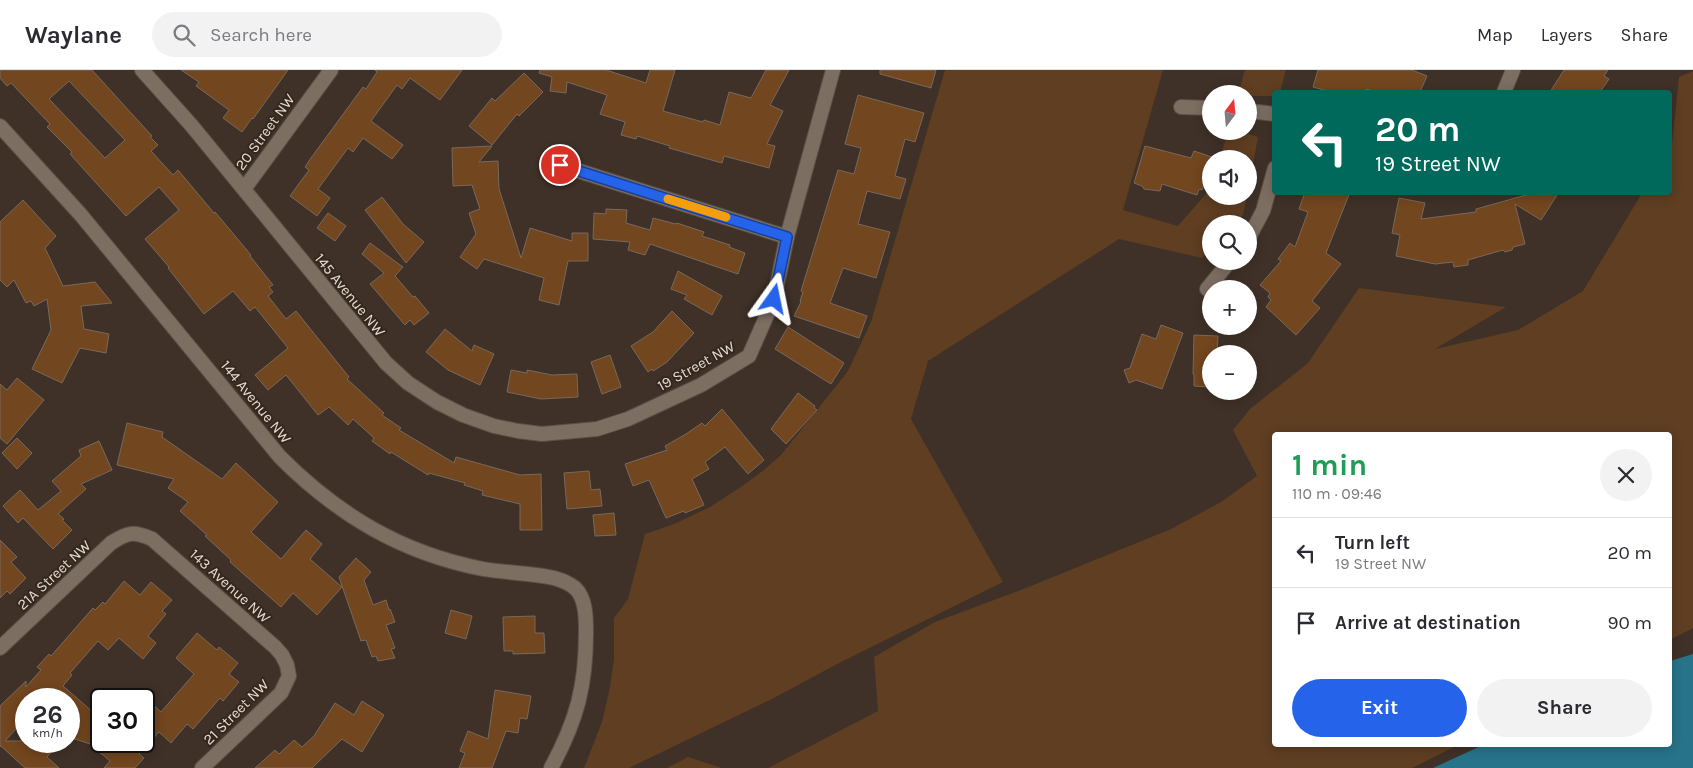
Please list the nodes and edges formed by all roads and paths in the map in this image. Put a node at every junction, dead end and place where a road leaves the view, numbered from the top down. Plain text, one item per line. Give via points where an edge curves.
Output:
1 (142, 70) edge
2 (331, 70) edge
3 (833, 70) edge
4 (1513, 70) edge
5 (1505, 90) edge
6 (1180, 107) dead end
7 (1202, 108) edge
8 (1258, 112) edge
9 (1272, 114) edge
10 (0, 126) edge
11 (560, 165) dead end
12 (1272, 179) edge
13 (244, 188) junction
14 (1257, 222) edge
15 (787, 237) junction
16 (1223, 270) edge
17 (1214, 280) edge
18 (597, 428) joint
19 (135, 533) joint
20 (0, 648) edge
21 (289, 676) joint
22 (202, 768) edge
23 (551, 768) edge

1 - 13 street, 145 Avenue NW
2 - 13 street, 20 Street NW
3 - 15 street, 19 Street NW
4 - 5 street
6 - 7 street
8 - 9 street
10 - 23 street, 144 Avenue NW via 81,215 280,457 326,499 386,537 415,550 484,569 564,581 576,588 585,610 583,684 572,726
11 - 15 street
12 - 14 street
13 - 18 street, 145 Avenue NW via 380,357 408,383 463,415 494,426 542,434
15 - 18 street, 19 Street NW via 774,299 748,356 693,389 628,419
16 - 17 street
19 - 20 street, 21A Street NW via 126,534 111,543
19 - 21 street, 143 Avenue NW via 160,546 275,648 282,655
21 - 22 street, 21 Street NW via 274,701

